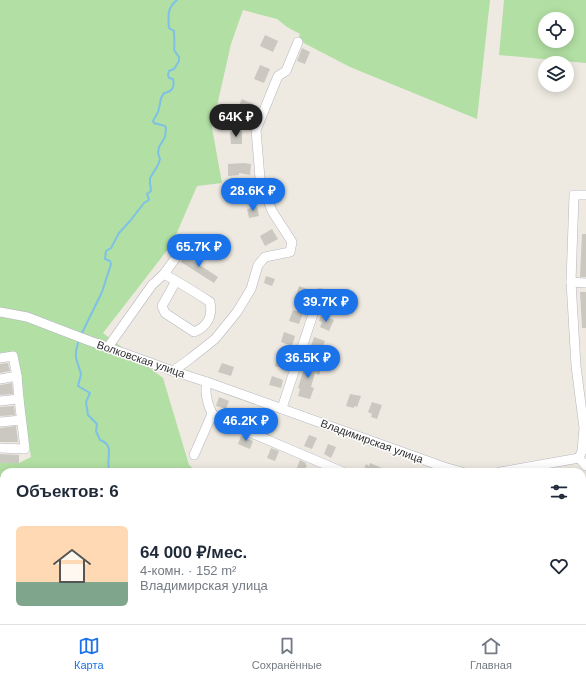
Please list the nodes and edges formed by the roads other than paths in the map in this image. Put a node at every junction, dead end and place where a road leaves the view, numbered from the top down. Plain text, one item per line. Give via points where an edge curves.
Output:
1 (298, 42) dead end
2 (586, 195) edge
3 (224, 246) dead end
4 (164, 274) junction
5 (176, 281) junction
6 (571, 282) junction
7 (586, 283) edge
8 (320, 294) dead end
9 (0, 312) edge
10 (108, 347) junction
11 (0, 358) edge
12 (173, 371) junction
13 (17, 376) junction
14 (0, 379) edge
15 (207, 382) junction
16 (582, 382) edge
17 (19, 399) junction
18 (0, 401) edge
19 (282, 408) junction
20 (212, 414) junction
21 (21, 420) junction
22 (0, 422) edge
23 (585, 428) edge
24 (0, 448) edge
25 (194, 455) dead end
26 (579, 458) junction
27 (586, 466) edge
28 (334, 468) edge
29 (438, 468) edge
30 (552, 468) edge

1 - 12 street via 286,71 278,76 256,130 260,178 272,211 292,242 290,252 265,258 258,265 251,289 237,312 215,339
2 - 6 street via 574,195
3 - 4 street via 185,245
4 - 5 street
4 - 10 street via 152,285
5 - 5 street via 210,302 212,310 209,320 201,330 194,332 165,313 162,306
6 - 7 street
6 - 16 street
8 - 19 street
9 - 10 street, Волковская улица via 27,317
10 - 12 street, Волковская улица
11 - 13 street via 13,356
12 - 15 street, Волковская улица
13 - 14 street
13 - 17 street
15 - 19 street, Волковская улица
15 - 20 street via 205,389
16 - 23 street
17 - 18 street
17 - 21 street
19 - 29 street, Владимирская улица
20 - 25 street
20 - 28 street via 216,418
21 - 22 street
21 - 24 street via 25,449
23 - 26 street
26 - 27 street
26 - 30 street

